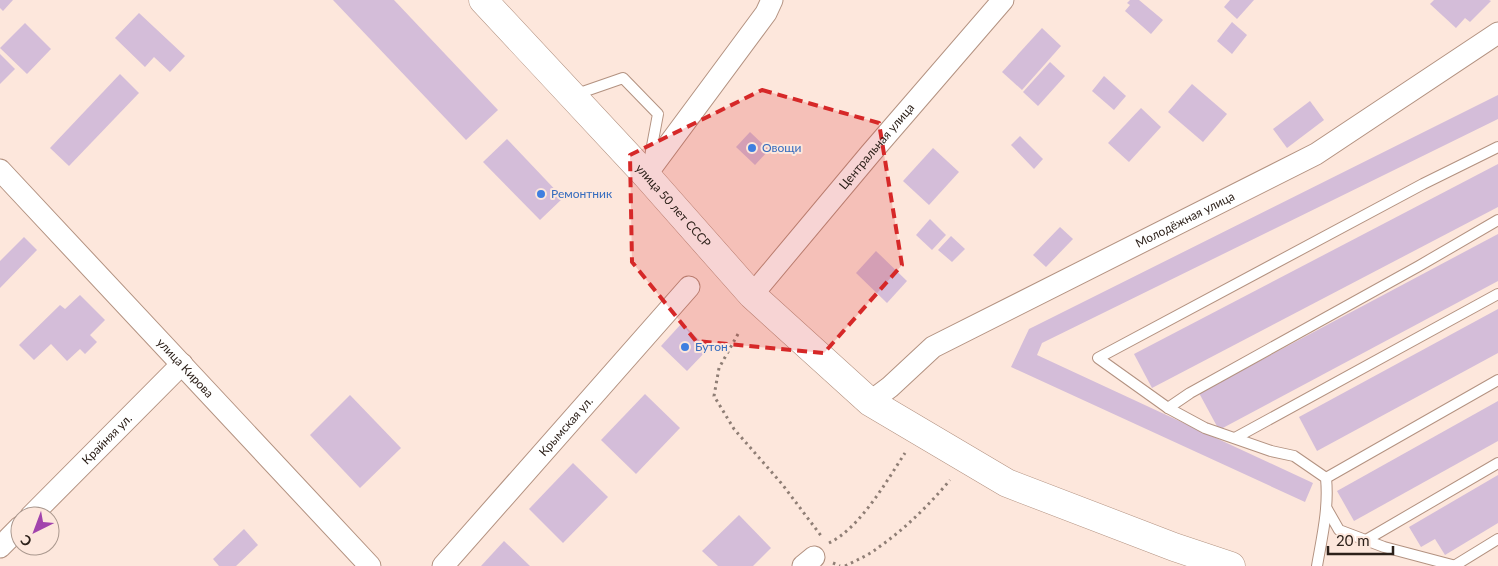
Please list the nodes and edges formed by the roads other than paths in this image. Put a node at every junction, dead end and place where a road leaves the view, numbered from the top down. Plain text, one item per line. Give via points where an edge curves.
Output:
1 (483, 0) edge
2 (772, 0) edge
3 (1003, 0) edge
4 (1498, 32) edge
5 (572, 96) junction
6 (1498, 147) edge
7 (0, 170) edge
8 (646, 175) junction
9 (1498, 220) edge
10 (690, 287) dead end
11 (1498, 294) edge
12 (752, 295) junction
13 (182, 364) junction
14 (1498, 380) edge
15 (870, 402) junction
16 (1168, 408) junction
17 (1235, 438) junction
18 (1498, 462) edge
19 (1326, 478) junction
20 (41, 506) edge
21 (1327, 509) junction
22 (10, 537) edge
23 (1366, 540) junction
24 (1498, 540) edge
25 (0, 547) edge
26 (370, 566) edge
27 (443, 566) edge
28 (1231, 566) edge
29 (1317, 566) edge
30 (1455, 566) edge

1 - 5 main road, улица 50 лет СССР
2 - 8 street via 766,13
3 - 12 street, Центральная улица
4 - 15 street, Молодёжная улица via 1316,154 933,347
5 - 8 main road, улица 50 лет СССР
5 - 8 lane via 623,78 658,114
6 - 16 lane via 1098,358
7 - 13 street, улица Кирова
8 - 12 main road, улица 50 лет СССР
9 - 16 lane
10 - 27 street, Крымская ул.
11 - 17 lane
12 - 15 main road, улица 50 лет СССР
13 - 20 street, Крайняя ул.
13 - 26 street, улица Кирова
14 - 19 lane
15 - 28 main road, улица 50 лет СССР via 1007,483
16 - 17 lane via 1204,428
17 - 19 lane via 1294,456
18 - 23 lane
19 - 21 lane
21 - 23 lane via 1339,530
21 - 29 lane
22 - 25 street
23 - 30 lane
24 - 30 lane

